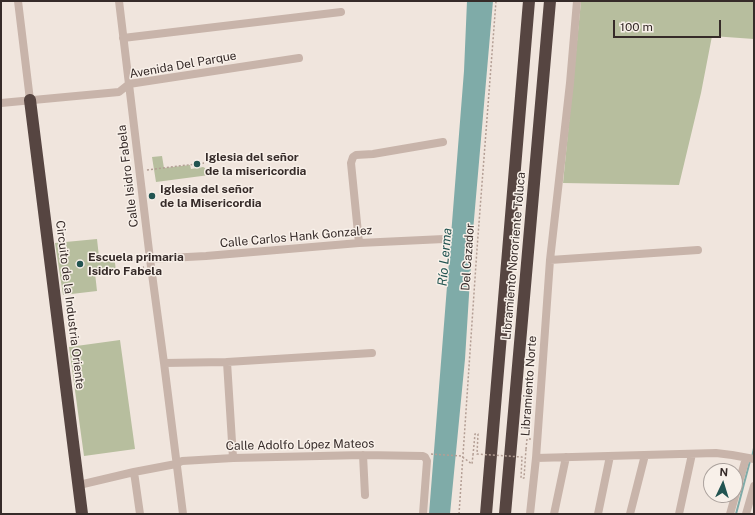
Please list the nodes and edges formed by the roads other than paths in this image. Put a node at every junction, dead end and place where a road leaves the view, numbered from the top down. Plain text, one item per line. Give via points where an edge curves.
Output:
1 (18, 1) edge
2 (119, 1) edge
3 (530, 1) edge
4 (550, 1) edge
5 (576, 1) edge
6 (341, 12) dead end
7 (123, 38) junction
8 (299, 58) dead end
9 (129, 84) junction
10 (30, 100) junction
11 (1, 103) edge
12 (443, 142) dead end
13 (444, 239) dead end
14 (359, 244) junction
15 (698, 250) dead end
16 (150, 259) junction
17 (550, 260) junction
18 (372, 353) dead end
19 (227, 362) junction
20 (164, 363) junction
21 (692, 454) junction
22 (363, 455) junction
23 (645, 455) junction
24 (610, 456) junction
25 (566, 457) junction
26 (234, 458) junction
27 (536, 458) junction
28 (750, 459) edge
29 (176, 464) junction
30 (134, 472) junction
31 (79, 485) junction
32 (754, 486) edge
33 (365, 495) dead end
34 (82, 514) edge
35 (140, 514) edge
36 (183, 514) edge
37 (422, 514) edge
38 (486, 514) edge
39 (505, 514) edge
40 (530, 514) edge
41 (554, 514) edge
42 (598, 514) edge
43 (630, 514) edge
44 (679, 514) edge
45 (730, 514) edge
46 (746, 514) edge

1 - 10 street
2 - 7 street, Calle Isidro Fabela
3 - 38 highway, Libramiento Nororiente Toluca
4 - 39 highway, Libramiento Nororiente Toluca
5 - 17 street, Libramiento Norte via 570,83
6 - 7 street
7 - 9 street, Calle Isidro Fabela
8 - 9 street, Avenida Del Parque
9 - 10 street, Avenida Del Parque via 119,92
9 - 16 street, Calle Isidro Fabela
10 - 11 street, Avenida Del Parque
10 - 31 highway, Circuito de la Industria Oriente
12 - 14 street via 353,157 351,163
13 - 14 street, Calle Carlos Hank Gonzalez
14 - 16 street, Calle Carlos Hank Gonzalez
15 - 17 street
16 - 20 street, Calle Isidro Fabela
17 - 27 street, Libramiento Norte
18 - 19 street
19 - 20 street
19 - 26 street
20 - 29 street, Calle Isidro Fabela
21 - 23 street
21 - 28 street via 716,453
21 - 44 street
22 - 26 street, Calle Adolfo López Mateos
22 - 33 street
22 - 37 street, Calle Adolfo López Mateos via 428,456
23 - 24 street
23 - 43 street
24 - 25 street
24 - 42 street
25 - 27 street
25 - 41 street
26 - 29 street, Calle Adolfo López Mateos via 182,461
27 - 40 street, Libramiento Norte
28 - 45 street
29 - 30 street, Calle Adolfo López Mateos
29 - 36 street, Calle Isidro Fabela
30 - 31 street, Calle Adolfo López Mateos
30 - 35 street
31 - 34 highway, Circuito de la Industria Oriente
32 - 46 street

